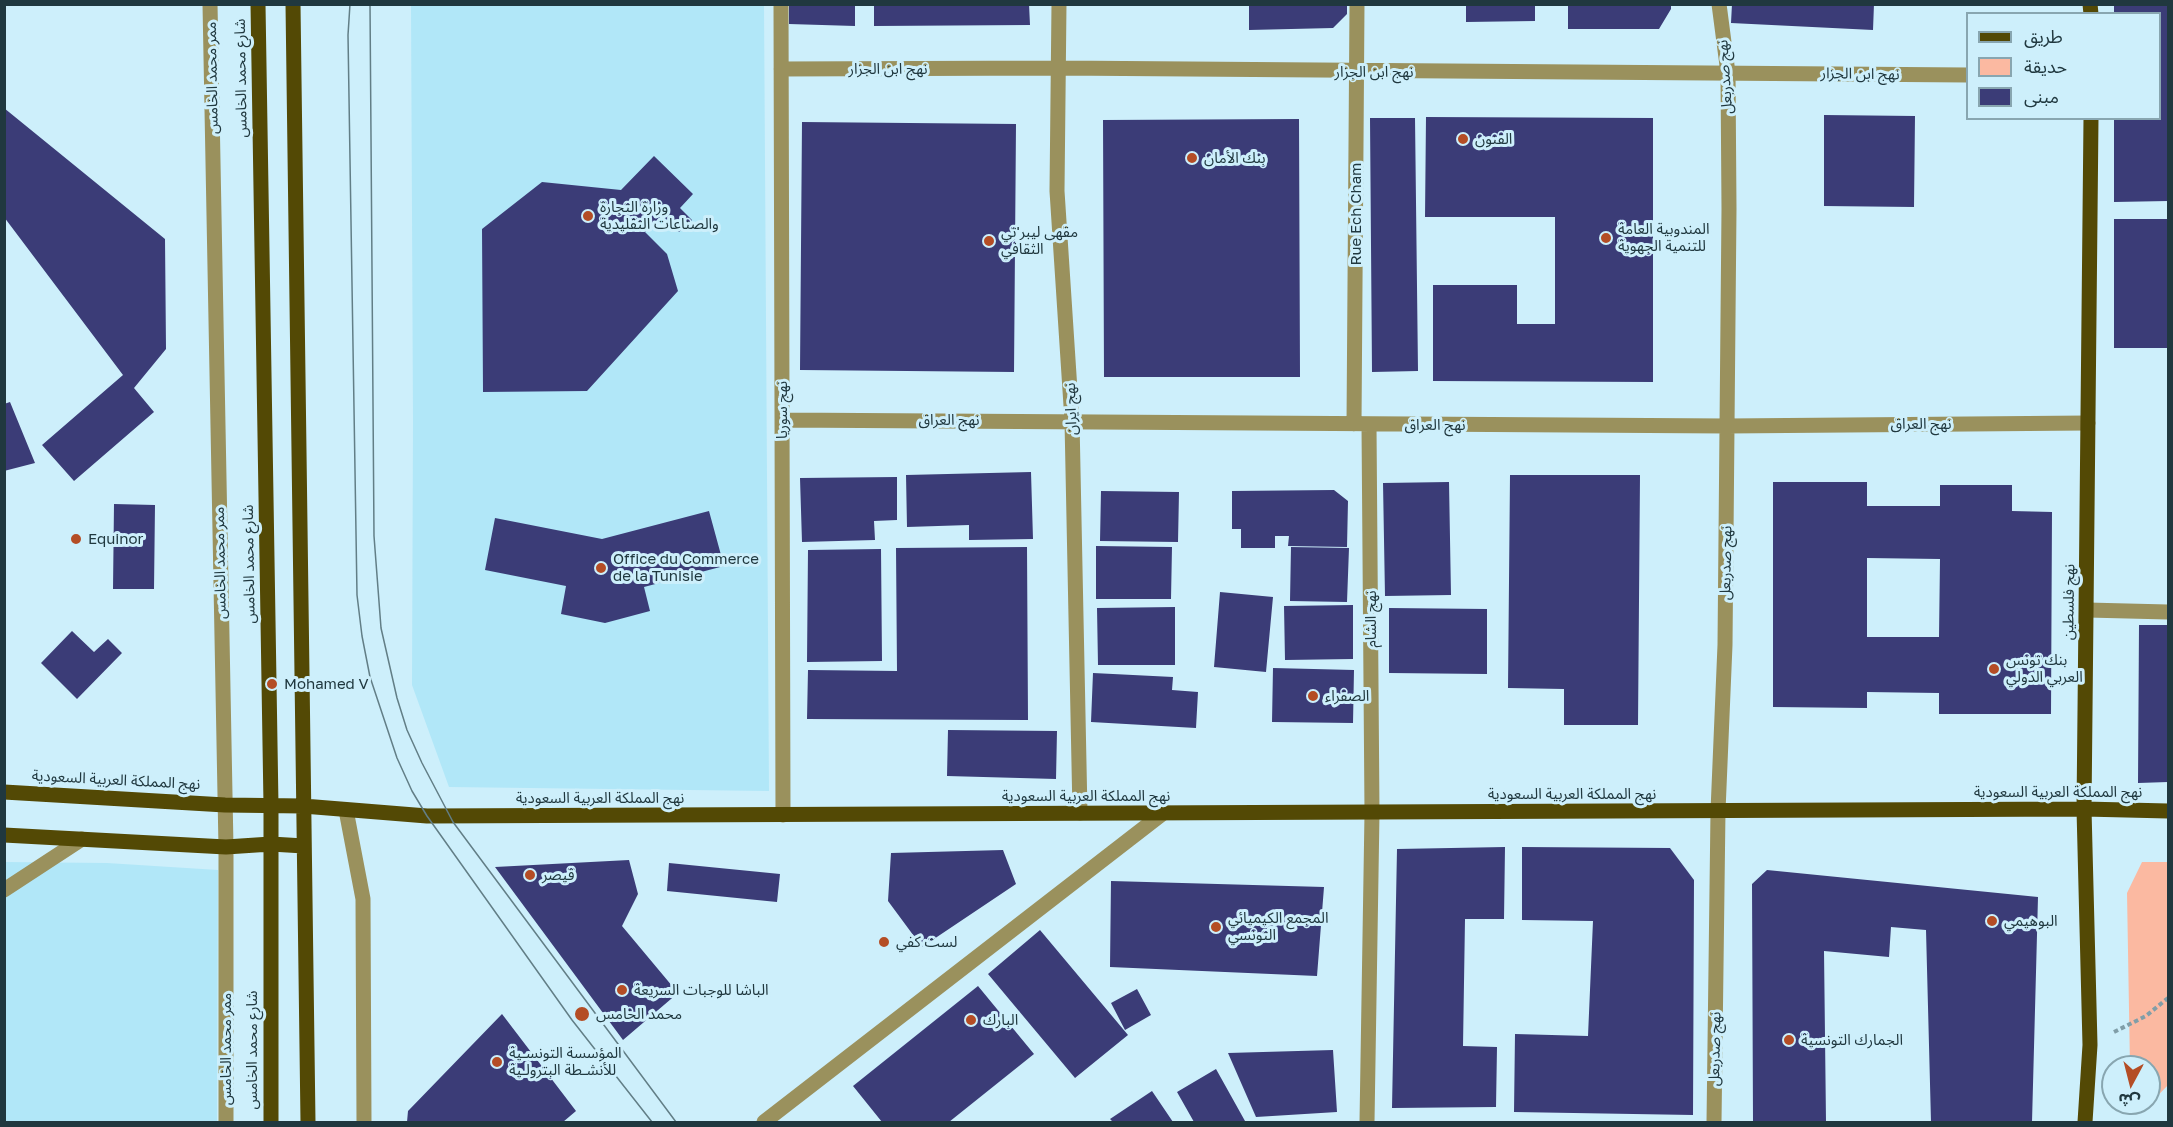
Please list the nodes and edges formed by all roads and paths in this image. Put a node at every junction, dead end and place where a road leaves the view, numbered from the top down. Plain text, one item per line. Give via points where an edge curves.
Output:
1 (210, 4) edge
2 (258, 4) edge
3 (293, 4) edge
4 (782, 4) edge
5 (1059, 4) edge
6 (1357, 4) edge
7 (1719, 4) edge
8 (1059, 68) junction
9 (781, 69) junction
10 (1357, 72) junction
11 (1728, 73) junction
12 (1966, 75) edge
13 (2091, 120) edge
14 (782, 420) junction
15 (1071, 421) junction
16 (2088, 423) junction
17 (1362, 425) junction
18 (1727, 426) junction
19 (2087, 610) junction
20 (2169, 612) edge
21 (4, 792) edge
22 (225, 805) junction
23 (271, 805) junction
24 (303, 806) junction
25 (2084, 809) junction
26 (346, 810) junction
27 (1718, 811) junction
28 (2169, 811) edge
29 (1080, 813) junction
30 (1372, 813) junction
31 (1162, 814) junction
32 (783, 815) junction
33 (4, 834) edge
34 (81, 839) junction
35 (271, 844) junction
36 (304, 846) junction
37 (226, 847) junction
38 (4, 890) edge
39 (2169, 998) edge
40 (2090, 1045) junction
41 (226, 1122) edge
42 (271, 1122) edge
43 (308, 1122) edge
44 (364, 1122) edge
45 (764, 1122) edge
46 (1367, 1122) edge
47 (1714, 1122) edge
48 (2085, 1122) edge

1 - 22 street, ممر محمد الخامس
2 - 23 main road, شارع محمد الخامس
3 - 24 main road
4 - 9 street, نهج سوريا
5 - 8 street, نهج ايران
6 - 10 street, Rue Ech Cham
7 - 11 street, نهج صدربعل
8 - 9 street, نهج ابن الجزار
8 - 10 street, نهج ابن الجزار
8 - 15 street, نهج ايران via 1057,191
9 - 14 street, نهج سوريا
10 - 11 street, نهج ابن الجزار
10 - 17 street, Rue Ech Cham
11 - 12 street, نهج ابن الجزار
11 - 18 street, نهج صدربعل
13 - 16 main road, نهج فلسطين
14 - 15 street, نهج العراق
14 - 32 street, نهج سوريا
15 - 17 street, نهج العراق
15 - 29 street, نهج ايران
16 - 18 street, نهج العراق
16 - 19 main road, نهج فلسطين
17 - 18 street, نهج العراق
17 - 30 street, نهج الشام
18 - 27 street, نهج صدربعل via 1725,645
19 - 20 street
19 - 25 main road, نهج فلسطين
21 - 22 main road, نهج المملكة العربية السعودية
22 - 23 main road, نهج المملكة العربية السعودية
22 - 37 street, ممر محمد الخامس
23 - 24 main road, نهج المملكة العربية السعودية
23 - 35 main road, شارع محمد الخامس
24 - 26 main road, نهج المملكة العربية السعودية
24 - 36 main road
25 - 27 main road, نهج المملكة العربية السعودية
25 - 28 main road, نهج المملكة العربية السعودية
25 - 40 main road, نهج فلسطين
26 - 32 main road, نهج المملكة العربية السعودية via 427,816
26 - 44 street via 363,899
27 - 30 main road, نهج المملكة العربية السعودية
27 - 47 street, نهج صدربعل
29 - 31 main road, نهج المملكة العربية السعودية
29 - 32 main road, نهج المملكة العربية السعودية
30 - 31 main road, نهج المملكة العربية السعودية
30 - 46 street, نهج الشام
31 - 45 street
33 - 34 main road
34 - 37 main road
34 - 38 street
35 - 36 main road
35 - 37 main road
35 - 42 main road, شارع محمد الخامس
36 - 43 main road
37 - 41 street, ممر محمد الخامس
39 - 40 path via 2146,1016
40 - 48 main road, نهج فلسطين

